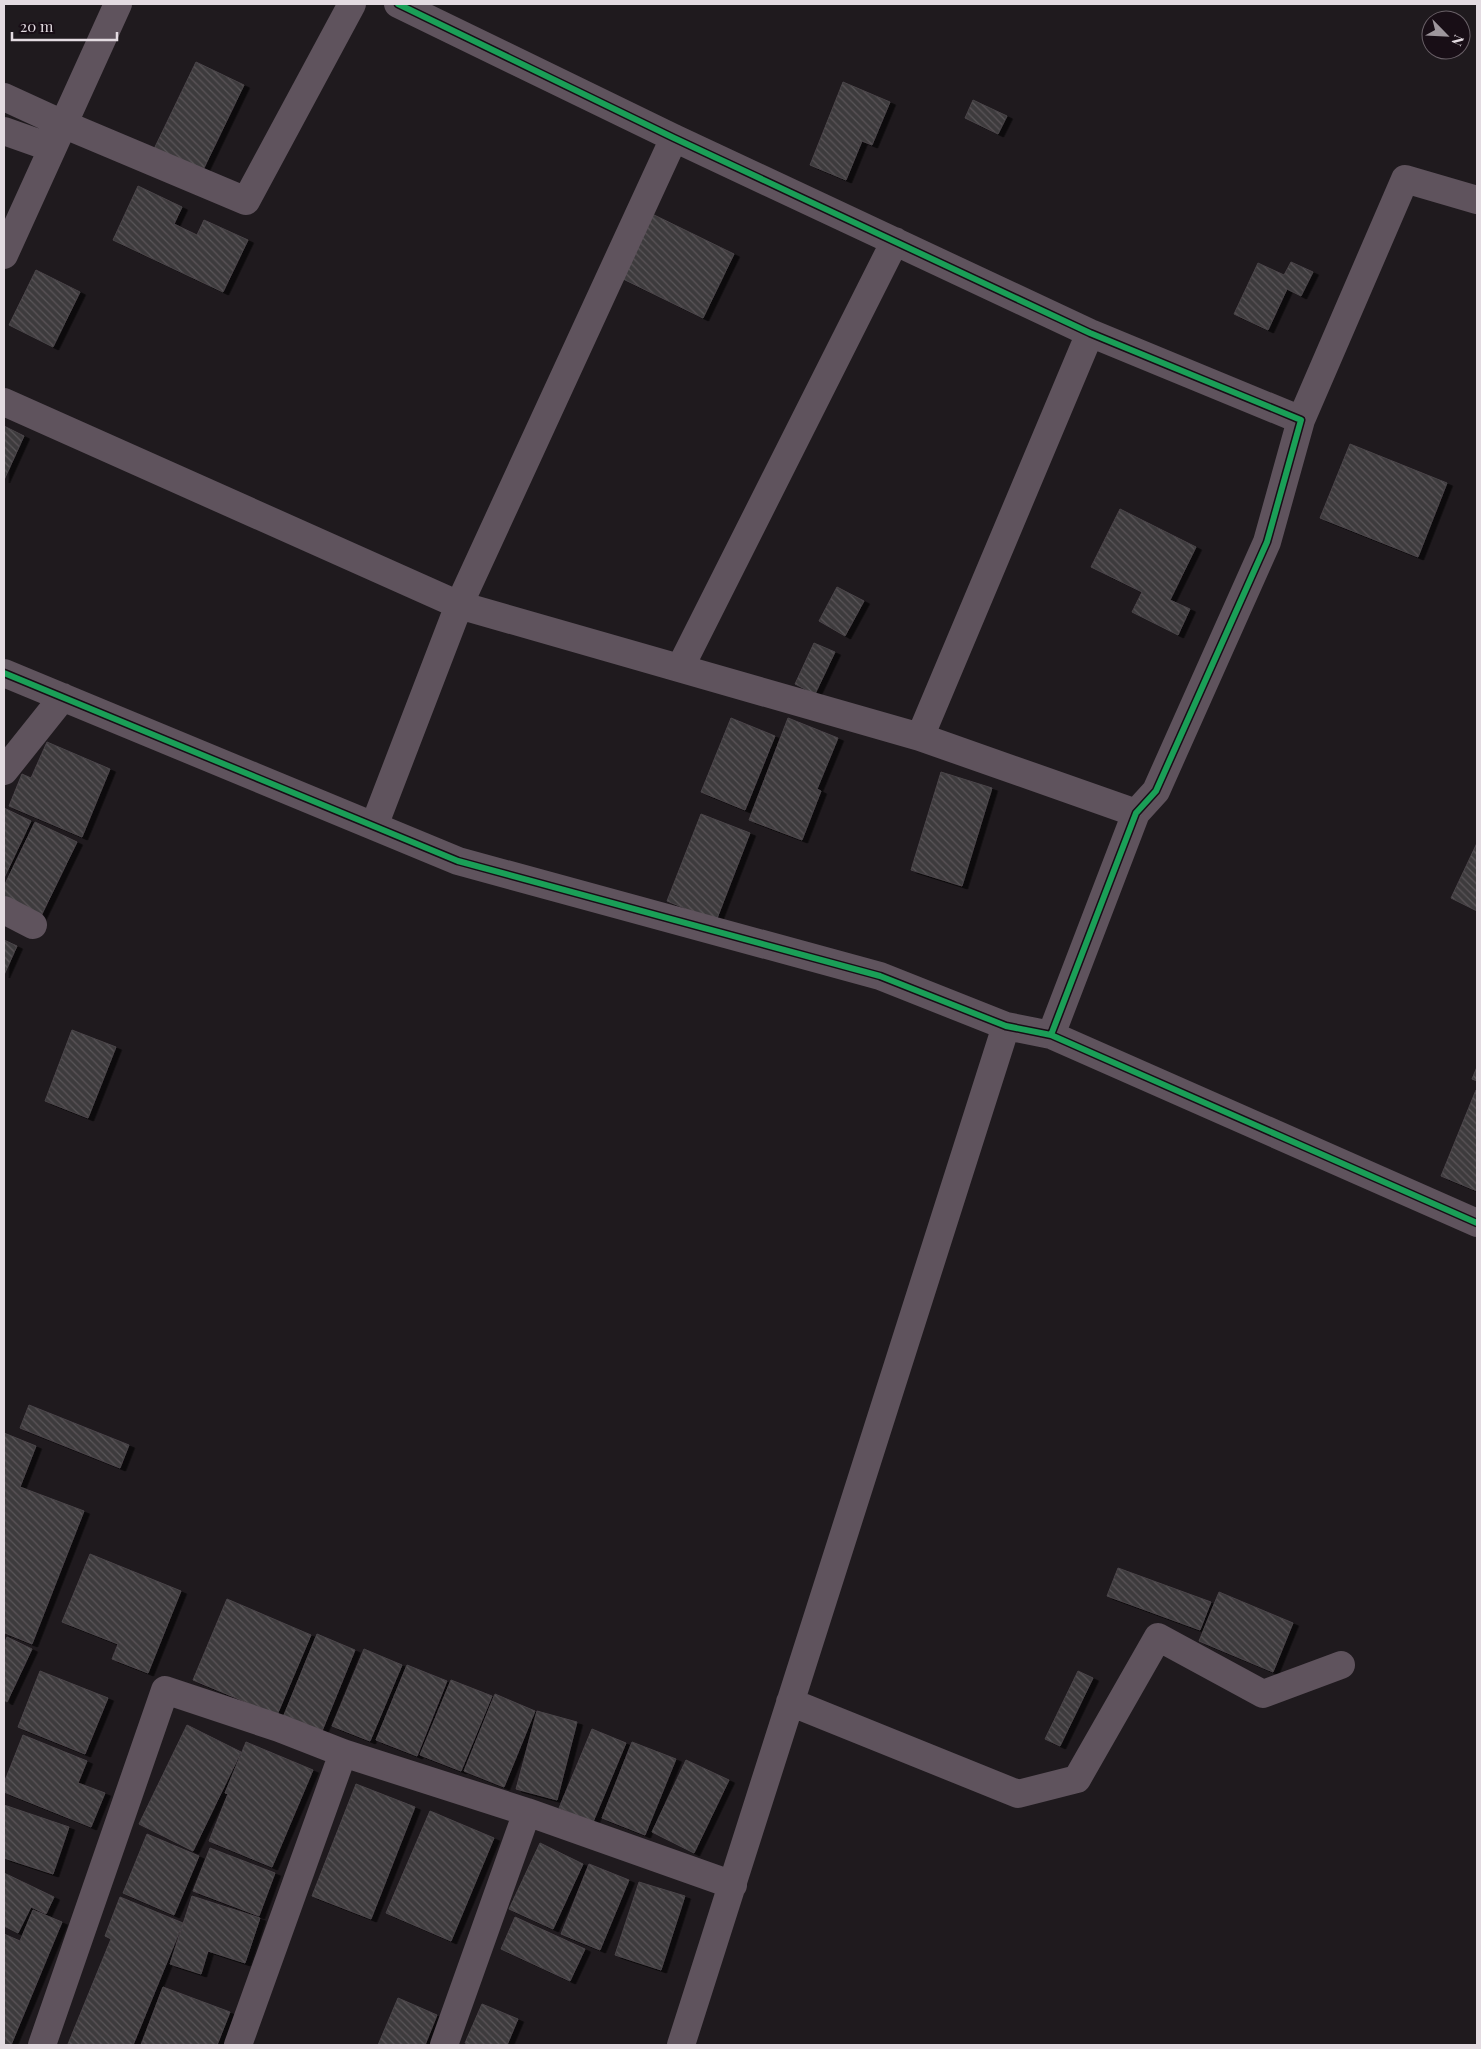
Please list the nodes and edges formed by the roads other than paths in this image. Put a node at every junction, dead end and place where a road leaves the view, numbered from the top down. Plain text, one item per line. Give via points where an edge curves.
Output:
1 (118, 4) edge
2 (352, 4) edge
3 (398, 4) edge
4 (4, 97) edge
5 (63, 124) junction
6 (4, 131) edge
7 (674, 138) junction
8 (52, 148) junction
9 (1477, 200) edge
10 (895, 242) junction
11 (4, 255) edge
12 (1090, 333) junction
13 (4, 402) edge
14 (1301, 420) junction
15 (459, 605) junction
16 (680, 668) junction
17 (4, 673) edge
18 (63, 697) junction
19 (920, 737) junction
20 (4, 771) edge
21 (1136, 813) junction
22 (374, 826) junction
23 (4, 910) edge
24 (33, 925) dead end
25 (1006, 1026) junction
26 (1052, 1035) junction
27 (1477, 1223) edge
28 (1341, 1664) dead end
29 (790, 1702) junction
30 (342, 1753) junction
31 (527, 1812) junction
32 (733, 1885) junction
33 (42, 2045) edge
34 (238, 2045) edge
35 (444, 2045) edge
36 (681, 2045) edge

1 - 5 street
2 - 5 street via 246,201
3 - 7 street
4 - 5 street
5 - 8 street
6 - 8 street
7 - 10 street
7 - 15 street
8 - 11 street
9 - 14 street via 1405,179
10 - 12 street
10 - 16 street
12 - 14 street
12 - 19 street
13 - 15 street
14 - 21 street via 1267,542 1156,791
15 - 16 street
15 - 22 street
16 - 19 street
17 - 18 street
18 - 20 street
18 - 22 street
19 - 21 street
21 - 26 street
22 - 25 street via 458,862 880,976
23 - 24 street
25 - 26 street
25 - 29 street
26 - 27 street
28 - 29 street via 1263,1694 1158,1637 1077,1779 1018,1794
29 - 32 street
30 - 31 street
30 - 33 street via 165,1690
30 - 34 street
31 - 32 street
31 - 35 street
32 - 36 street

